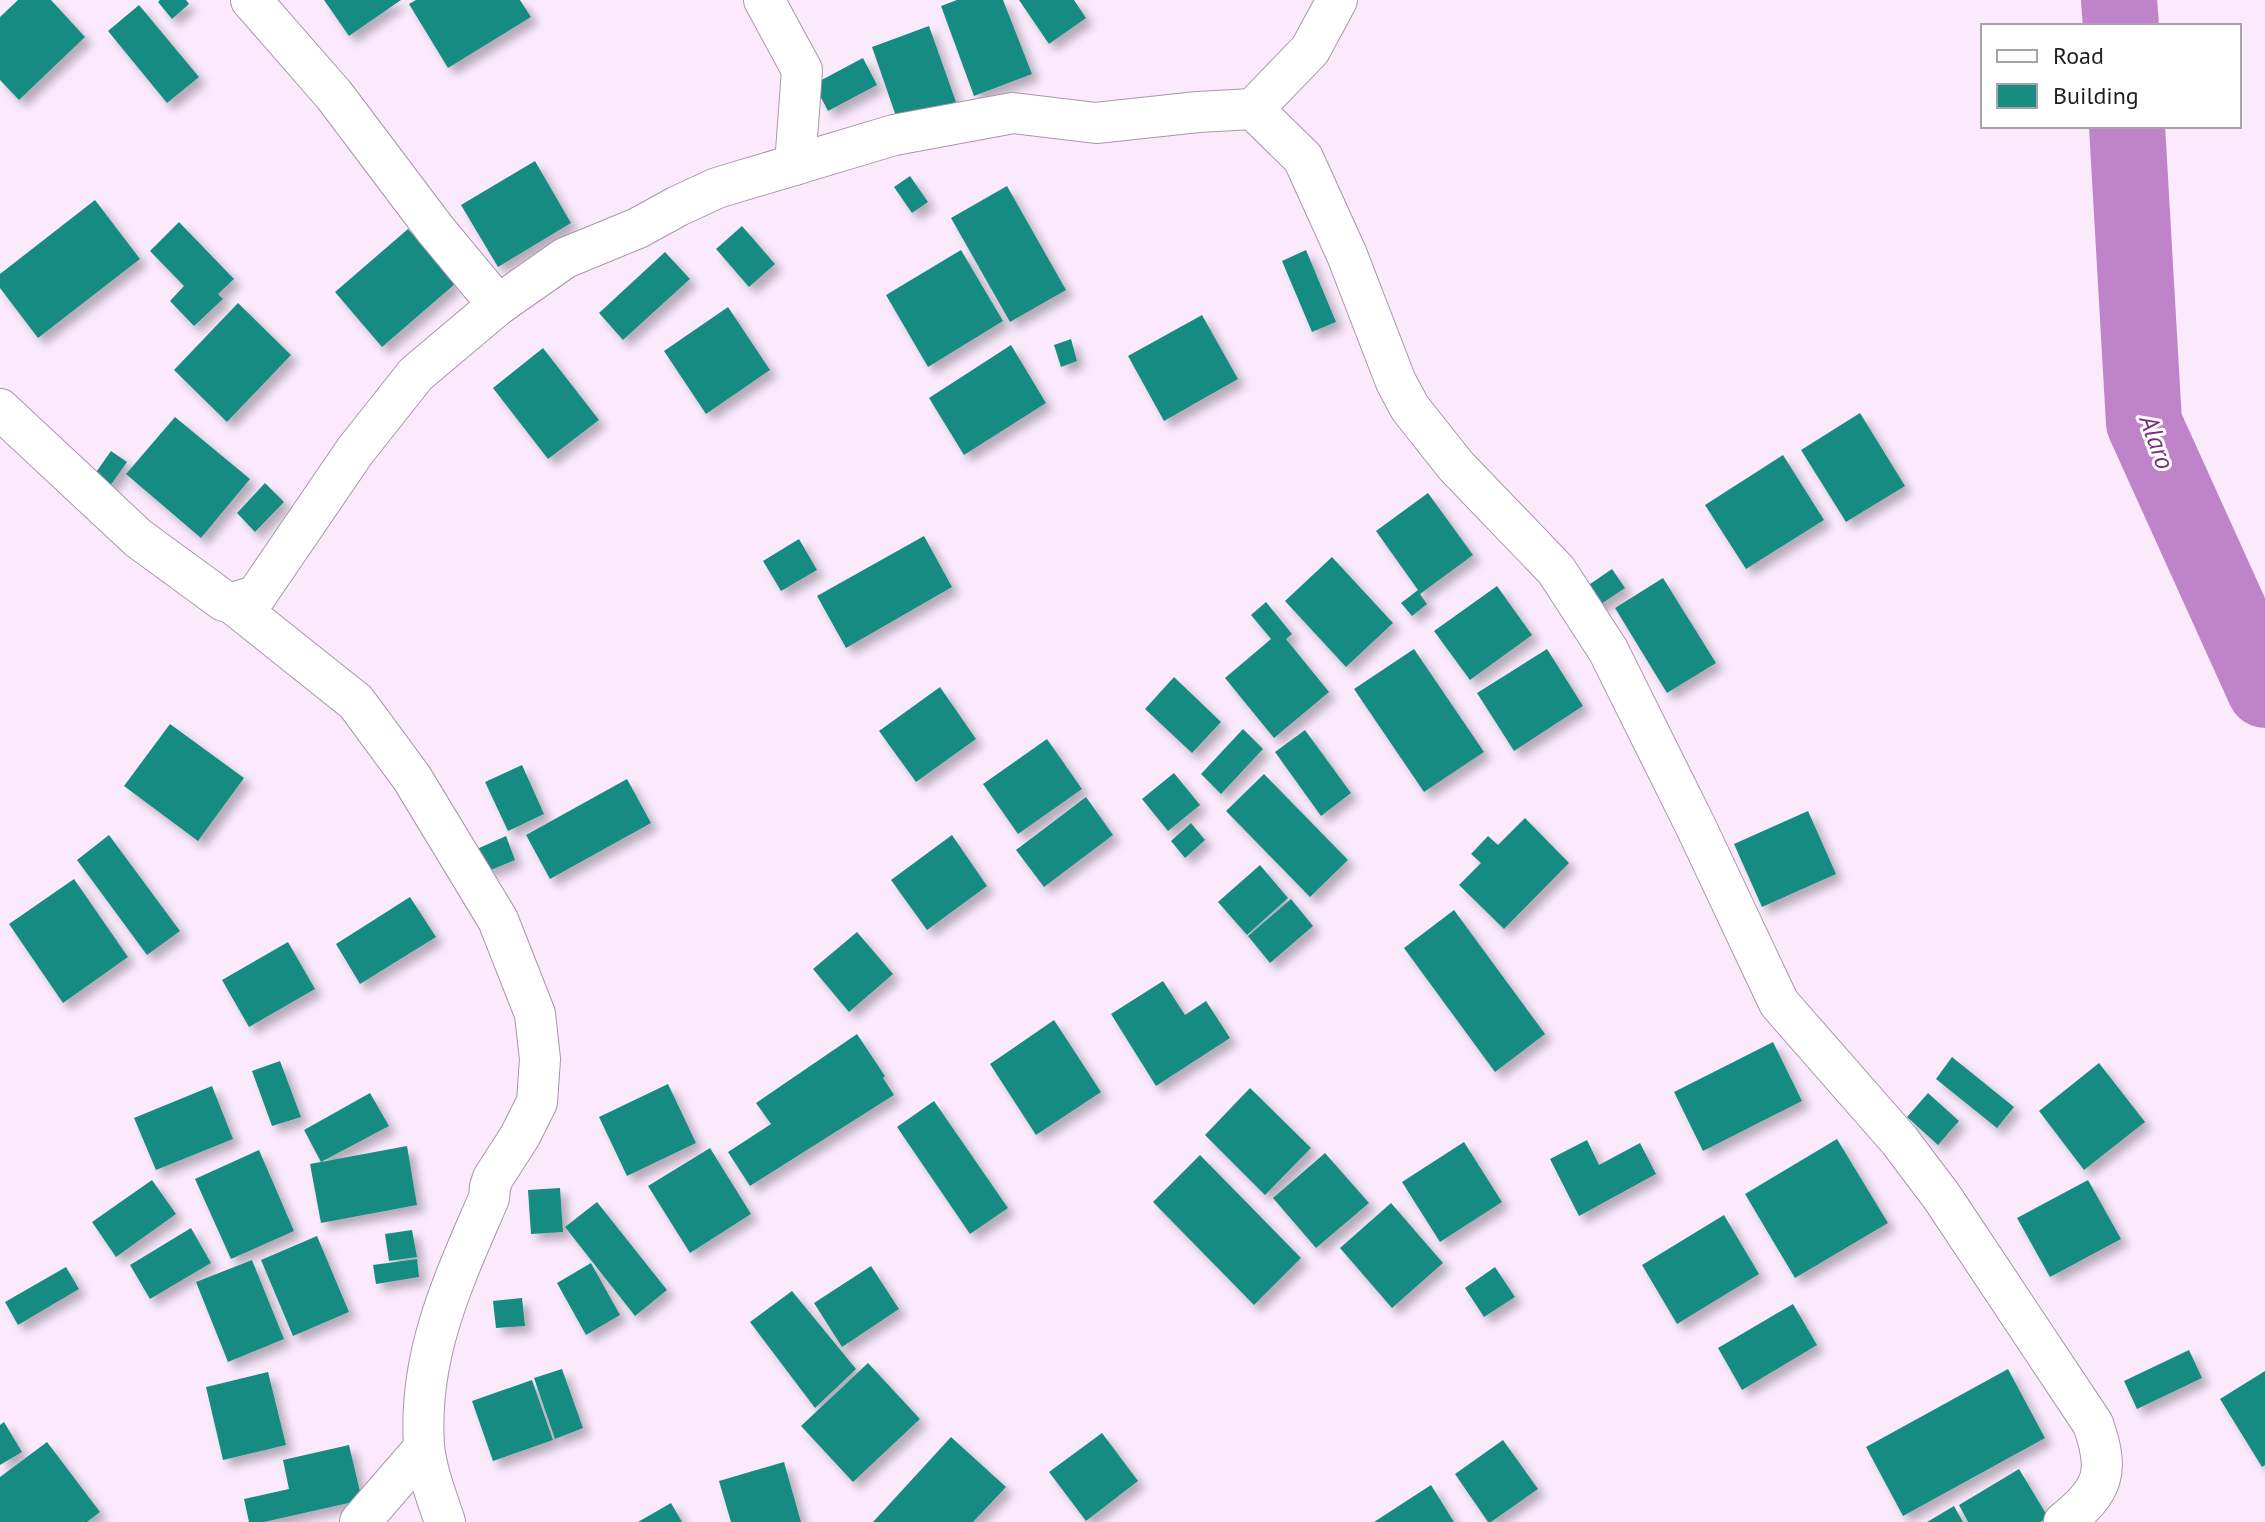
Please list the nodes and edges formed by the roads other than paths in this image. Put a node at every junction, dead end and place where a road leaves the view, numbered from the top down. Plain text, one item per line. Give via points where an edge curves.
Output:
1 (251, 0) edge
2 (764, 0) edge
3 (1337, 0) edge
4 (1253, 109) junction
5 (795, 165) junction
6 (498, 305) junction
7 (0, 409) edge
8 (232, 603) junction
9 (424, 1448) junction
10 (360, 1522) edge
11 (445, 1522) edge
12 (2064, 1522) edge

1 - 6 street via 334,95
2 - 5 street via 802,70
3 - 4 street via 1310,50
4 - 5 street via 1096,123 1013,113 894,135
4 - 12 street via 1303,158 1410,408 1456,466 1556,570 1608,650 1779,1003 1942,1197 2093,1424 2102,1449 2100,1481
5 - 6 street via 717,188 565,258
6 - 8 street via 416,374 355,451 256,596
7 - 8 street via 138,538
8 - 9 street via 356,702 412,778 498,920 535,1014 537,1102 493,1178 446,1297 426,1379
9 - 10 street
9 - 11 street

